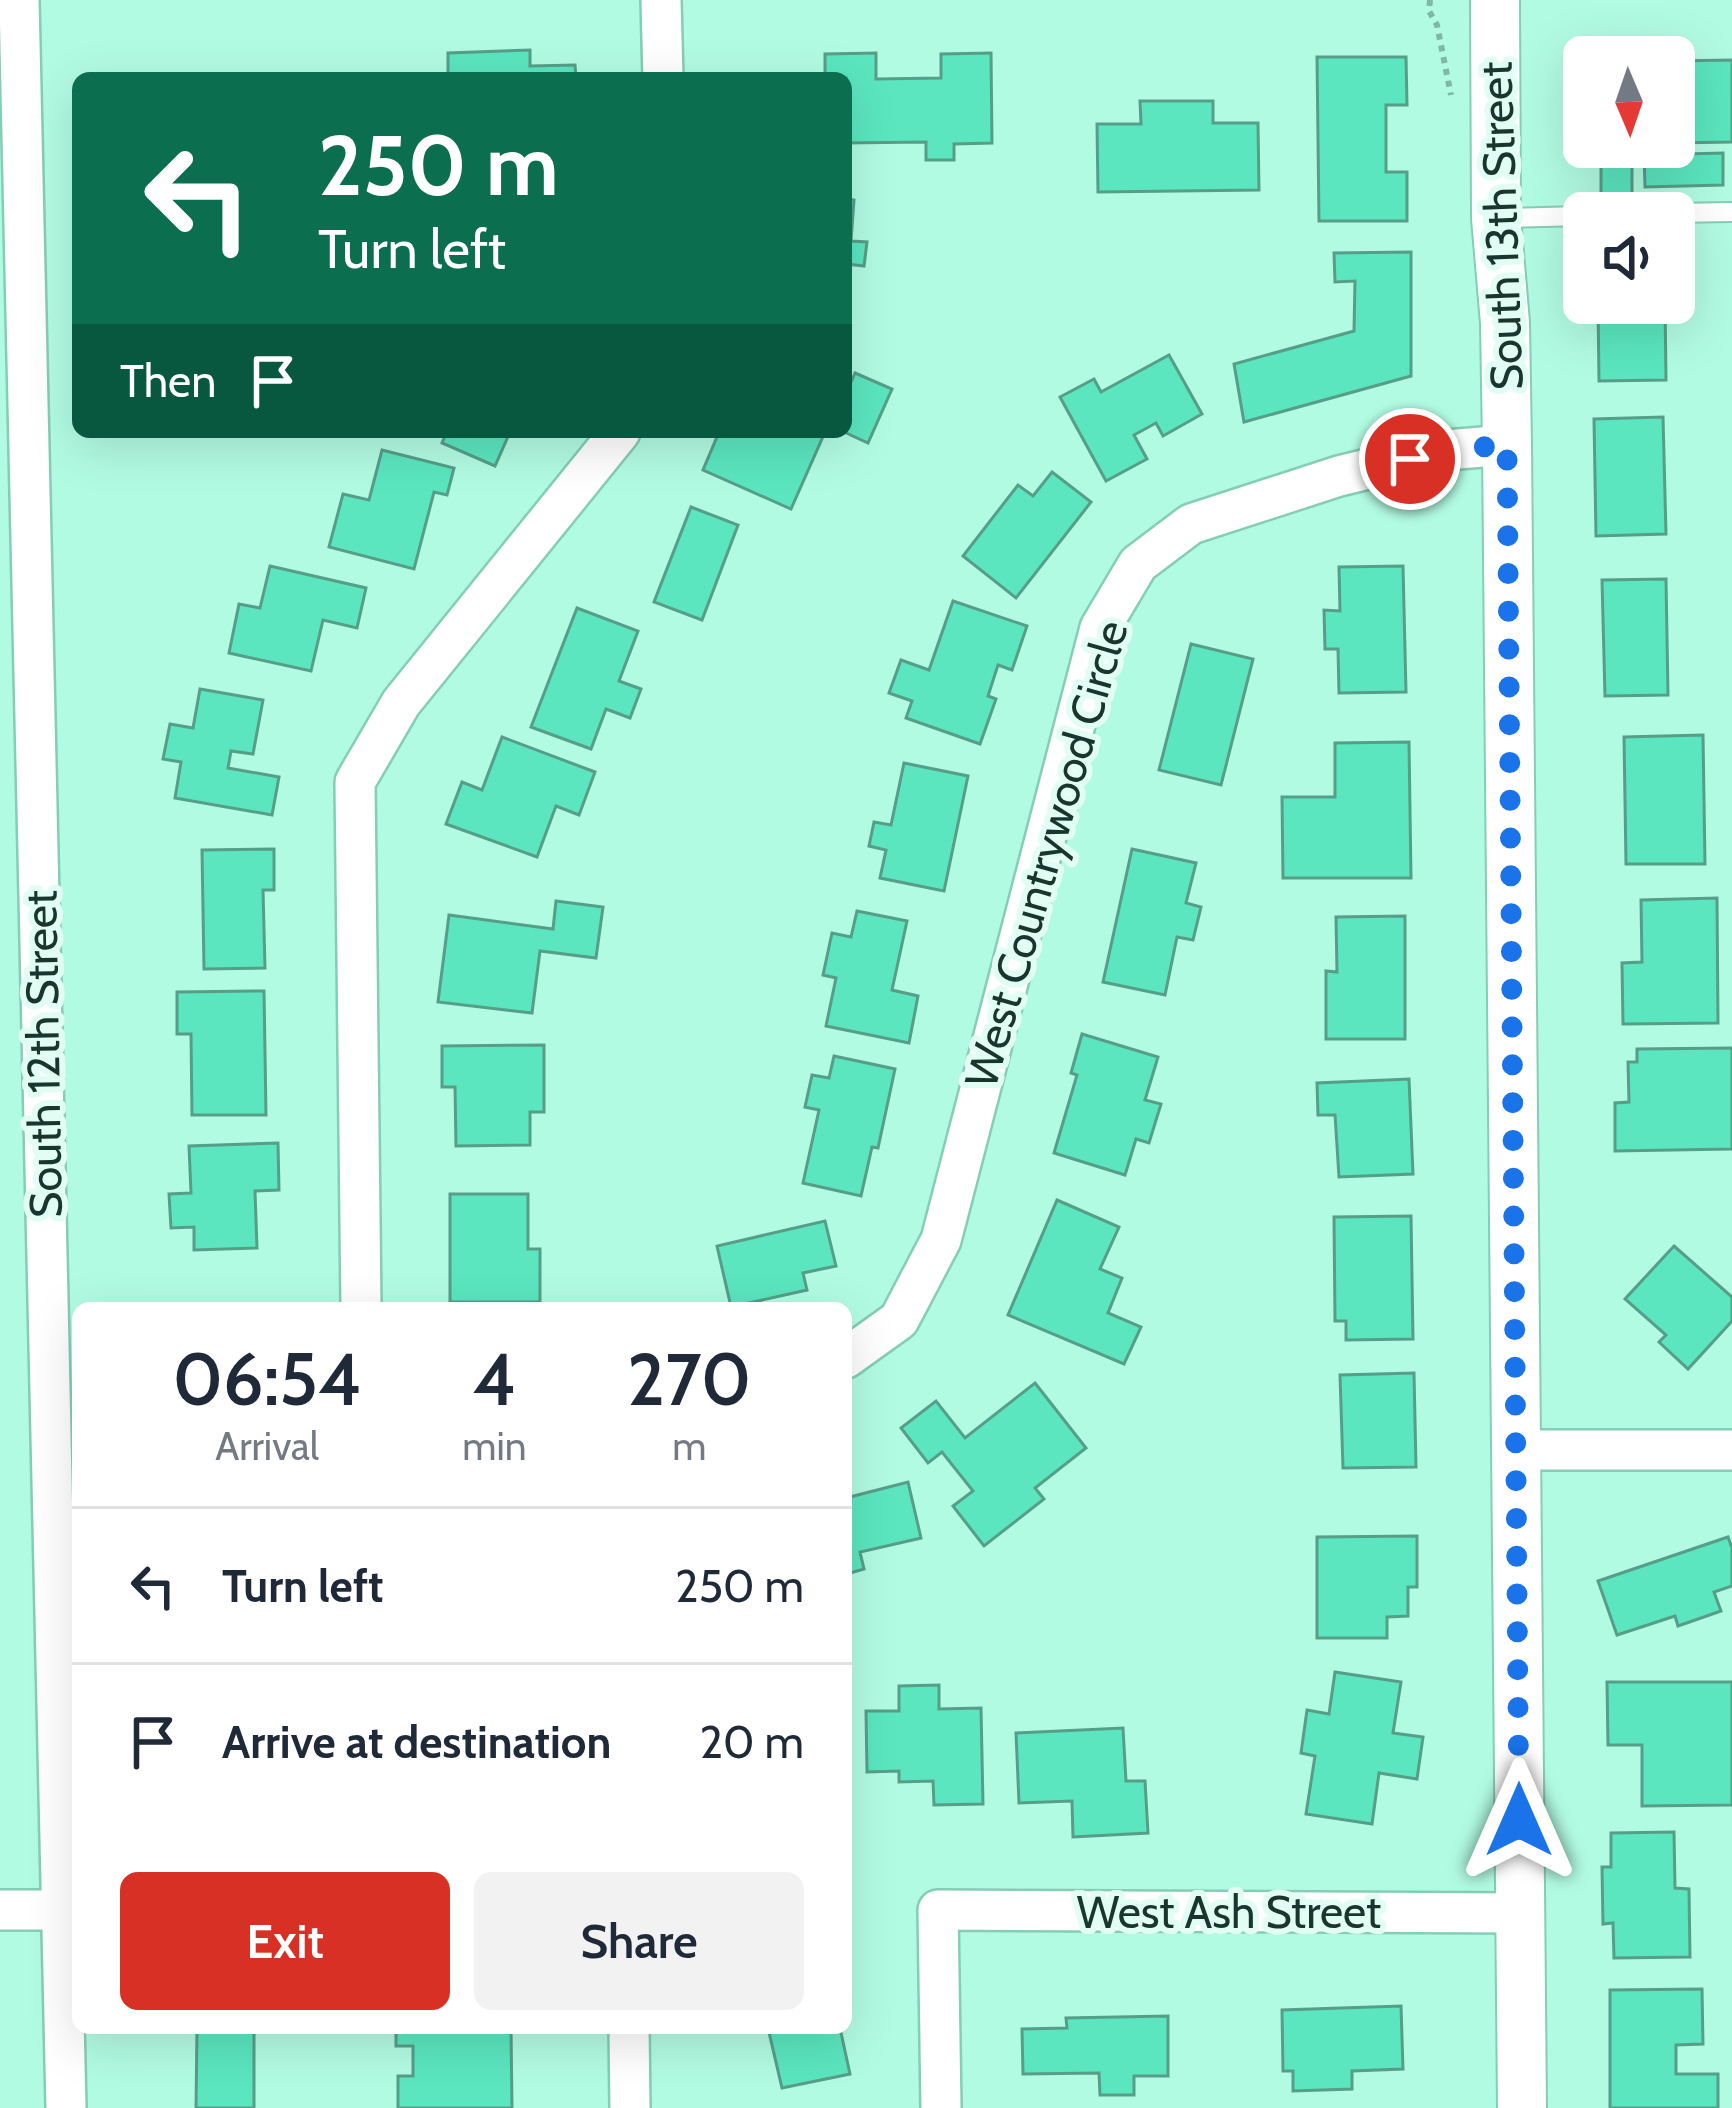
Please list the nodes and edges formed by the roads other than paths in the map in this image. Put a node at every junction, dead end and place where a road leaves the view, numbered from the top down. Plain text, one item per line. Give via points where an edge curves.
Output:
1 (19, 0) edge
2 (661, 0) edge
3 (1495, 0) edge
4 (663, 72) edge
5 (1732, 212) edge
6 (1695, 213) edge
7 (1563, 216) edge
8 (1496, 218) junction
9 (615, 438) edge
10 (1507, 445) junction
11 (361, 1302) edge
12 (852, 1354) edge
13 (1516, 1450) junction
14 (1732, 1450) edge
15 (0, 1910) edge
16 (70, 1910) edge
17 (1519, 1913) junction
18 (629, 2034) edge
19 (66, 2108) edge
20 (629, 2108) edge
21 (941, 2108) edge
22 (1522, 2108) edge

1 - 16 street, South 12th Street
2 - 4 street
3 - 8 street, South 13th Street
5 - 6 lane
7 - 8 lane
8 - 10 street, South 13th Street
9 - 11 street via 401,703 355,782
10 - 12 street, West Countrywood Circle via 1446,450 1339,476 1191,524 1138,564 1100,628 941,1240 899,1319
10 - 13 street, South 13th Street
13 - 14 street
13 - 17 street, South 13th Street
15 - 16 street
16 - 19 street, South 12th Street
17 - 21 street, West Ash Street via 938,1910
17 - 22 street, South 13th Street
18 - 20 street

